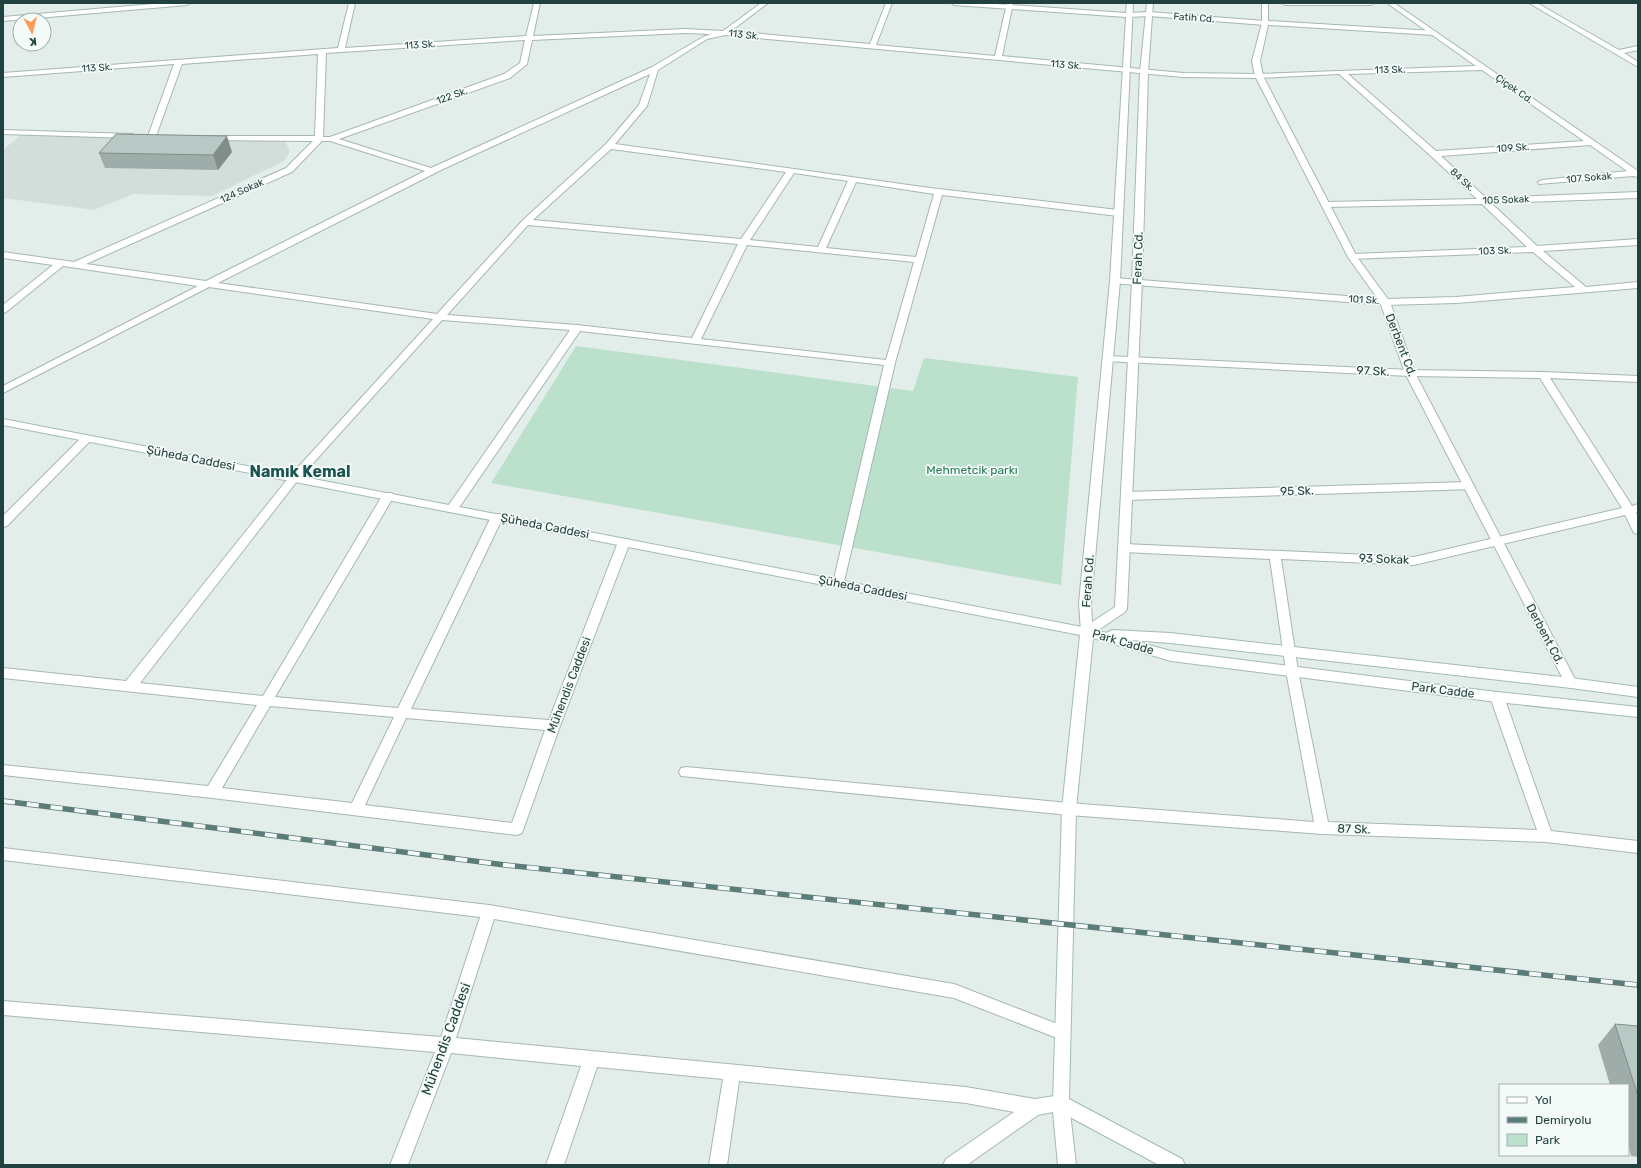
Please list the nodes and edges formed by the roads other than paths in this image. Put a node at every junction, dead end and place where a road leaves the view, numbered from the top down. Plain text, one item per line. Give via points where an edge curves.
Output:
1 (186, 3) edge
2 (352, 3) edge
3 (537, 3) edge
4 (765, 3) edge
5 (889, 3) edge
6 (954, 3) edge
7 (1130, 3) edge
8 (1150, 3) edge
9 (1265, 3) edge
10 (1285, 3) edge
11 (1371, 3) edge
12 (1390, 3) edge
13 (1532, 3) edge
14 (1009, 5) edge
15 (1149, 14) junction
16 (1129, 15) junction
17 (3, 19) edge
18 (1265, 23) junction
19 (725, 33) junction
20 (1434, 33) junction
21 (530, 38) junction
22 (872, 47) junction
23 (1638, 48) edge
24 (341, 50) junction
25 (322, 51) junction
26 (1618, 52) junction
27 (998, 59) junction
28 (179, 62) junction
29 (1638, 65) edge
30 (1484, 68) junction
31 (655, 69) junction
32 (1128, 70) junction
33 (1144, 72) junction
34 (1341, 72) junction
35 (3, 75) edge
36 (1259, 76) junction
37 (3, 132) edge
38 (200, 137) edge
39 (331, 139) junction
40 (319, 140) junction
41 (1591, 143) junction
42 (609, 146) junction
43 (1434, 154) junction
44 (432, 171) junction
45 (791, 172) junction
46 (1637, 174) edge
47 (853, 179) junction
48 (1542, 182) dead end
49 (939, 192) junction
50 (1638, 195) edge
51 (1486, 201) junction
52 (1326, 205) junction
53 (1118, 213) junction
54 (526, 222) junction
55 (744, 242) junction
56 (1638, 242) edge
57 (1535, 249) junction
58 (821, 250) junction
59 (3, 255) edge
60 (1352, 257) junction
61 (919, 260) junction
62 (61, 263) junction
63 (76, 265) junction
64 (1115, 281) junction
65 (1137, 282) junction
66 (208, 284) junction
67 (1638, 285) edge
68 (1582, 289) junction
69 (1384, 302) junction
70 (3, 310) edge
71 (438, 317) junction
72 (577, 328) junction
73 (695, 341) junction
74 (1108, 359) junction
75 (1133, 360) junction
76 (890, 363) junction
77 (1410, 373) junction
78 (1543, 375) junction
79 (1638, 379) edge
80 (3, 390) edge
81 (3, 422) edge
82 (87, 438) junction
83 (294, 478) junction
84 (1468, 486) junction
85 (388, 496) junction
86 (1127, 496) junction
87 (452, 509) junction
88 (1633, 509) edge
89 (497, 517) junction
90 (3, 523) edge
91 (1638, 530) edge
92 (1496, 541) junction
93 (624, 542) junction
94 (1124, 548) junction
95 (1275, 555) junction
96 (839, 584) junction
97 (1087, 632) junction
98 (1290, 652) junction
99 (1292, 671) junction
100 (3, 673) edge
101 (1571, 683) junction
102 (128, 687) junction
103 (1638, 692) edge
104 (1497, 697) junction
105 (266, 700) junction
106 (1638, 712) edge
107 (403, 713) junction
108 (552, 726) junction
109 (3, 770) edge
110 (686, 772) dead end
111 (212, 792) junction
112 (356, 809) junction
113 (1069, 809) junction
114 (1322, 828) junction
115 (1546, 836) junction
116 (1638, 846) edge
117 (3, 854) edge
118 (489, 912) junction
119 (3, 1008) edge
120 (1062, 1033) junction
121 (446, 1045) junction
122 (592, 1059) junction
123 (732, 1073) junction
124 (1061, 1103) junction
125 (1035, 1107) junction
126 (399, 1165) edge
127 (554, 1165) edge
128 (718, 1165) edge
129 (952, 1165) edge
130 (1067, 1165) edge
131 (1176, 1165) edge

1 - 17 street
2 - 24 street
3 - 21 street, 122 Sk.
4 - 19 street
5 - 22 street
6 - 14 street, Fatih Cd.
7 - 16 street, Ferah Cd.
8 - 15 street, Ferah Cd.
9 - 18 street, Derbent Cd.
10 - 11 street
12 - 20 street, Çiçek Cd.
13 - 26 street
14 - 16 street, Fatih Cd.
14 - 27 street
15 - 16 street, Fatih Cd.
15 - 18 street, Fatih Cd.
15 - 33 street, Ferah Cd.
16 - 32 street, Ferah Cd.
18 - 20 street, Fatih Cd.
18 - 36 street, Derbent Cd. via 1256,61
19 - 21 street, 113 Sk. via 684,31
19 - 22 street, 113 Sk.
19 - 31 street via 705,38
20 - 30 street, Çiçek Cd.
21 - 24 street, 113 Sk.
21 - 39 street, 122 Sk. via 523,64 507,76
22 - 27 street, 113 Sk.
23 - 26 street
24 - 25 street, 113 Sk.
25 - 28 street, 113 Sk.
25 - 40 street
26 - 29 street
27 - 32 street, 113 Sk.
28 - 35 street, 113 Sk.
28 - 37 street via 156,136
30 - 34 street, 113 Sk.
30 - 41 street, Çiçek Cd.
31 - 42 street via 643,106
31 - 44 street
32 - 33 street, 113 Sk.
32 - 53 street, Ferah Cd.
33 - 36 street, 113 Sk.
33 - 65 street, Ferah Cd.
34 - 36 street, 113 Sk.
34 - 43 street, 84 Sk.
36 - 52 street, Derbent Cd.
38 - 40 street, 122 Sk.
39 - 40 street, 122 Sk.
39 - 44 street
40 - 63 street, 124 Sokak via 289,170
41 - 43 street, 109 Sk.
41 - 46 street, Çiçek Cd.
42 - 45 street
42 - 54 street
43 - 51 street, 84 Sk.
44 - 66 street
45 - 47 street
45 - 55 street
46 - 48 street, 107 Sokak
47 - 49 street
47 - 58 street
49 - 53 street
49 - 61 street
50 - 51 street, 105 Sokak
51 - 52 street, 105 Sokak
51 - 57 street, 84 Sk.
52 - 60 street, Derbent Cd.
53 - 64 street, Ferah Cd.
54 - 55 street
54 - 71 street
55 - 58 street
55 - 73 street
56 - 57 street, 103 Sk.
57 - 60 street, 103 Sk.
57 - 68 street, 84 Sk.
58 - 61 street
59 - 62 street
60 - 69 street, Derbent Cd.
61 - 76 street
62 - 63 street
62 - 70 street
63 - 66 street
64 - 65 street, 101 Sk.
64 - 74 street, Ferah Cd.
65 - 69 street, 101 Sk.
65 - 75 street, Ferah Cd.
66 - 71 street
66 - 80 street
67 - 68 street, 101 Sk.
68 - 69 street, 101 Sk. via 1456,300
69 - 77 street, Derbent Cd.
71 - 72 street
71 - 83 street
72 - 73 street
72 - 87 street
73 - 76 street
74 - 75 street, 97 Sk.
74 - 97 street, Ferah Cd. via 1085,603
75 - 77 street, 97 Sk.
75 - 86 street, Ferah Cd.
76 - 96 street
77 - 78 street, 97 Sk.
77 - 84 street, Derbent Cd.
78 - 79 street, 97 Sk.
78 - 88 street
81 - 82 street, Şüheda Caddesi
82 - 83 street, Şüheda Caddesi
82 - 90 street
83 - 85 street, Şüheda Caddesi
83 - 102 street
84 - 86 street, 95 Sk.
84 - 92 street, Derbent Cd.
85 - 87 street, Şüheda Caddesi
85 - 105 street
86 - 94 street, Ferah Cd.
87 - 89 street, Şüheda Caddesi
88 - 91 street
88 - 92 street, 93 Sokak
89 - 93 street, Şüheda Caddesi
89 - 107 street
92 - 95 street, 93 Sokak via 1414,561
92 - 101 street, Derbent Cd.
93 - 96 street, Şüheda Caddesi
93 - 108 street, Mühendis Caddesi
94 - 95 street, 93 Sokak
94 - 97 street, Ferah Cd. via 1121,609
95 - 98 street
96 - 97 street, Şüheda Caddesi
97 - 98 street, Park Cadde via 1170,638
97 - 99 street, Park Cadde via 1171,656
97 - 113 street
98 - 99 street
98 - 101 street, Park Cadde
99 - 104 street, Park Cadde
99 - 114 street
100 - 102 street
101 - 103 street, Park Cadde
102 - 105 street
104 - 106 street, Park Cadde
104 - 115 street
105 - 107 street
105 - 111 street
107 - 108 street
107 - 112 street
108 - 112 street, Mühendis Caddesi via 517,829
109 - 111 street
110 - 113 street, 87 Sk.
111 - 112 street
113 - 114 street, 87 Sk.
113 - 120 street
114 - 115 street, 87 Sk.
115 - 116 street, 87 Sk.
117 - 118 street
118 - 120 street via 954,991
118 - 121 street, Mühendis Caddesi
119 - 121 street
120 - 124 street
121 - 122 street
121 - 126 street, Mühendis Caddesi
122 - 123 street
122 - 127 street
123 - 125 street via 966,1096
123 - 128 street
124 - 125 street
124 - 130 street
124 - 131 street
125 - 129 street

